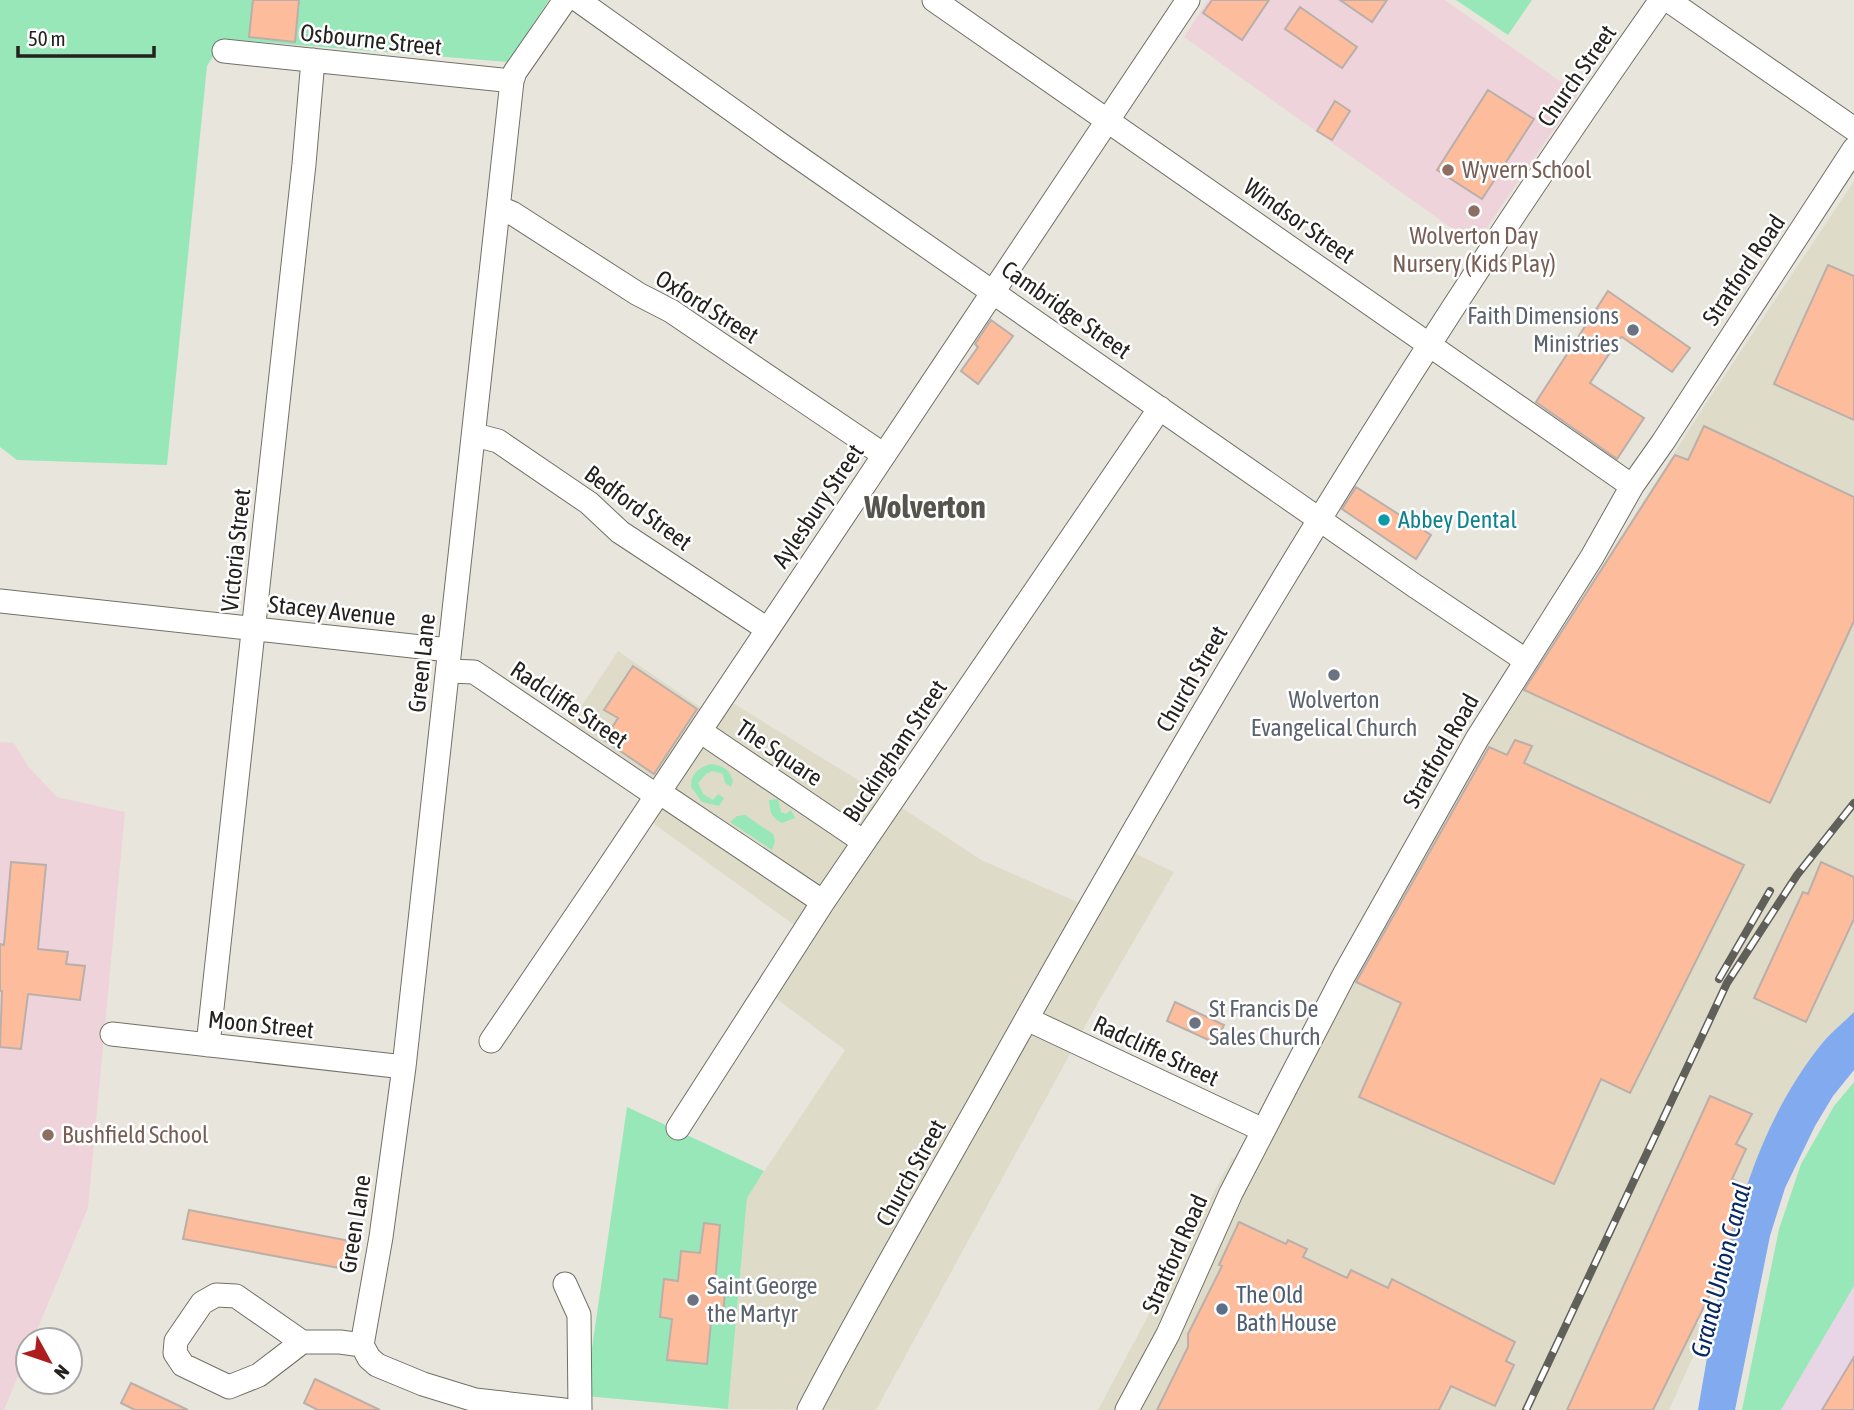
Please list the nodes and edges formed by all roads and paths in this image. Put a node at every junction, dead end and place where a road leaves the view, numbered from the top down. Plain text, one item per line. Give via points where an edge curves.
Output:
1 (565, 0) edge
2 (578, 0) edge
3 (934, 0) edge
4 (1188, 0) edge
5 (1661, 0) edge
6 (1668, 0) edge
7 (224, 51) dead end
8 (313, 60) junction
9 (512, 82) junction
10 (1108, 120) junction
11 (1854, 129) edge
12 (1854, 149) edge
13 (500, 208) junction
14 (994, 291) junction
15 (1428, 345) junction
16 (1160, 408) junction
17 (475, 435) junction
18 (884, 454) junction
19 (1632, 486) junction
20 (1320, 519) junction
21 (0, 601) edge
22 (254, 629) junction
23 (767, 629) junction
24 (449, 660) junction
25 (1525, 660) junction
26 (700, 731) junction
27 (658, 794) junction
28 (864, 842) junction
29 (823, 902) junction
30 (1027, 1019) junction
31 (112, 1034) dead end
32 (491, 1041) dead end
33 (208, 1045) junction
34 (404, 1068) junction
35 (678, 1128) dead end
36 (1263, 1130) junction
37 (565, 1284) dead end
38 (302, 1342) junction
39 (362, 1345) junction
40 (564, 1410) edge
41 (580, 1410) edge
42 (809, 1410) edge
43 (1127, 1410) edge

1 - 9 street, Green Lane
2 - 14 street, Cambridge Street
3 - 10 street, Windsor Street
4 - 10 street, Aylesbury Street
5 - 15 street, Church Street
6 - 11 street
7 - 8 street, Osbourne Street
8 - 9 street, Osbourne Street
8 - 22 street, Victoria Street
9 - 13 street, Green Lane
10 - 14 street, Aylesbury Street
10 - 15 street, Windsor Street
12 - 19 street, Stratford Road
13 - 17 street, Green Lane
13 - 18 street, Oxford Street via 671,311
14 - 16 street, Cambridge Street
14 - 18 street, Aylesbury Street
15 - 19 street, Windsor Street
15 - 20 street, Church Street
16 - 20 street, Cambridge Street
16 - 28 street, Buckingham Street
17 - 23 street, Bedford Street via 498,441 589,503 620,532
17 - 24 street, Green Lane
18 - 23 street, Aylesbury Street
19 - 25 street, Stratford Road
20 - 25 street, Cambridge Street
20 - 30 street, Church Street
21 - 22 street, Stacey Avenue
22 - 24 street, Stacey Avenue
22 - 33 street, Victoria Street
23 - 26 street, Aylesbury Street
24 - 27 street, Radcliffe Street
24 - 34 street, Green Lane
25 - 36 street, Stratford Road via 1344,975
26 - 27 street, Aylesbury Street
26 - 28 street, The Square
27 - 29 street, Radcliffe Street
27 - 32 street, Aylesbury Street
28 - 29 street, Buckingham Street
29 - 35 street, Buckingham Street
30 - 36 street, Radcliffe Street
30 - 42 street, Church Street
31 - 33 street, Moon Street
33 - 34 street, Moon Street
34 - 39 street, Green Lane via 382,1237
36 - 43 street, Stratford Road via 1168,1334
37 - 41 street via 579,1315
38 - 38 street via 236,1296 216,1295 202,1303 176,1341 175,1353 183,1365 229,1387 259,1375
38 - 39 street
39 - 40 street via 377,1365 423,1384 475,1400

